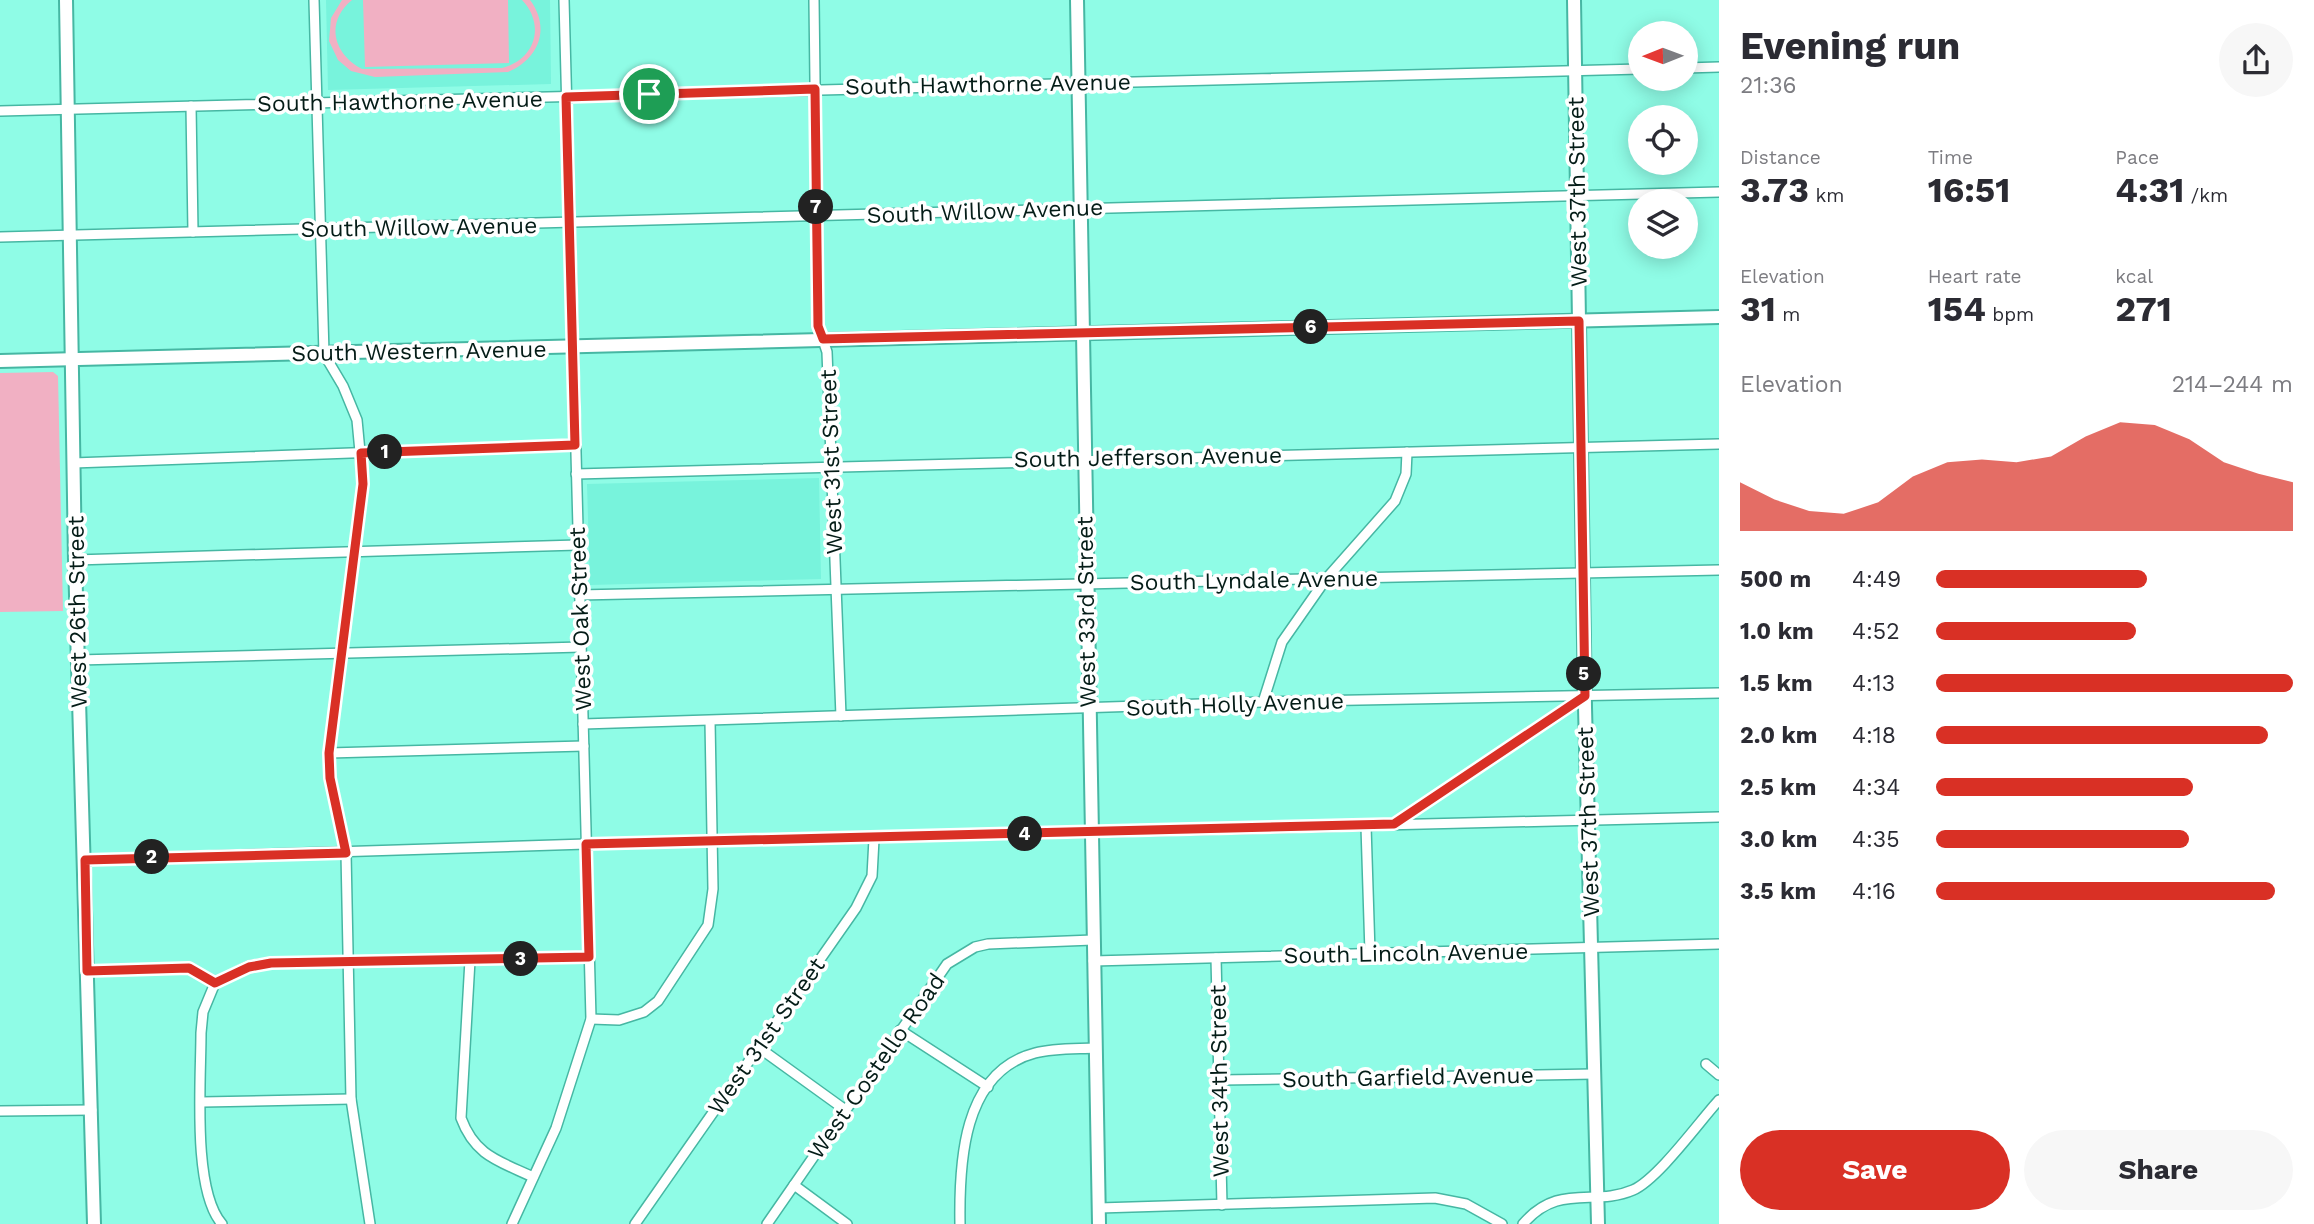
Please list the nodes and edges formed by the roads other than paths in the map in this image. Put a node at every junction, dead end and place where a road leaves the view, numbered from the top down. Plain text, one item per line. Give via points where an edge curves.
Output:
1 (66, 0) edge
2 (314, 0) edge
3 (564, 0) edge
4 (814, 0) edge
5 (1076, 0) edge
6 (1574, 0) edge
7 (1719, 67) edge
8 (1698, 68) edge
9 (1628, 69) edge
10 (1575, 70) junction
11 (1078, 82) junction
12 (815, 89) junction
13 (566, 97) junction
14 (316, 103) junction
15 (191, 106) junction
16 (0, 111) edge
17 (68, 111) junction
18 (1719, 192) edge
19 (1577, 195) junction
20 (1080, 208) junction
21 (816, 215) junction
22 (569, 223) junction
23 (320, 230) junction
24 (192, 232) junction
25 (69, 235) junction
26 (0, 237) edge
27 (1719, 317) edge
28 (1579, 321) junction
29 (1082, 332) junction
30 (823, 339) junction
31 (573, 347) junction
32 (324, 354) junction
33 (71, 359) junction
34 (0, 361) edge
35 (1719, 444) edge
36 (575, 445) junction
37 (1582, 447) junction
38 (1407, 452) junction
39 (361, 453) junction
40 (1084, 458) junction
41 (73, 463) junction
42 (831, 466) junction
43 (576, 474) junction
44 (578, 545) junction
45 (354, 553) junction
46 (75, 561) junction
47 (1719, 570) edge
48 (1583, 573) junction
49 (1326, 579) junction
50 (1086, 582) junction
51 (834, 590) junction
52 (579, 595) junction
53 (581, 647) junction
54 (340, 655) junction
55 (78, 660) junction
56 (1719, 693) edge
57 (1585, 696) junction
58 (1263, 702) junction
59 (1088, 708) junction
60 (841, 716) junction
61 (710, 721) junction
62 (583, 724) junction
63 (584, 746) junction
64 (329, 753) junction
65 (1719, 817) edge
66 (1587, 822) junction
67 (1394, 824) junction
68 (1366, 826) junction
69 (1090, 832) junction
70 (874, 839) junction
71 (712, 841) junction
72 (586, 844) junction
73 (346, 853) junction
74 (85, 860) junction
75 (1093, 940) junction
76 (1719, 944) edge
77 (1592, 949) junction
78 (1370, 953) junction
79 (589, 957) junction
80 (1216, 958) junction
81 (470, 960) junction
82 (1093, 961) junction
83 (349, 964) junction
84 (87, 971) junction
85 (215, 983) junction
86 (591, 1019) junction
87 (900, 1030) junction
88 (758, 1047) junction
89 (1095, 1048) junction
90 (1706, 1064) dead end
91 (1594, 1074) junction
92 (1719, 1075) edge
93 (1221, 1080) junction
94 (988, 1087) junction
95 (351, 1099) junction
96 (1719, 1100) edge
97 (202, 1102) junction
98 (844, 1109) junction
99 (92, 1110) junction
100 (0, 1111) edge
101 (533, 1177) junction
102 (794, 1185) junction
103 (1597, 1195) junction
104 (1222, 1205) junction
105 (1099, 1208) junction
106 (94, 1224) edge
107 (222, 1224) edge
108 (370, 1224) edge
109 (512, 1224) edge
110 (635, 1224) edge
111 (767, 1224) edge
112 (847, 1224) edge
113 (960, 1224) edge
114 (1099, 1224) edge
115 (1502, 1224) edge
116 (1522, 1224) edge
117 (1598, 1224) edge

1 - 17 street, West 26th Street
2 - 14 street
3 - 13 street, West Oak Street
4 - 12 street, West 31st Street
5 - 11 street, West 33rd Street
6 - 10 street, West 37th Street
7 - 8 street
9 - 10 street, South Hawthorne Avenue
10 - 11 street, South Hawthorne Avenue
10 - 19 street, West 37th Street
11 - 12 street, South Hawthorne Avenue
11 - 20 street, West 33rd Street
12 - 13 street, South Hawthorne Avenue
12 - 21 street, West 31st Street
13 - 14 street, South Hawthorne Avenue
13 - 22 street, West Oak Street
14 - 15 street, South Hawthorne Avenue
14 - 23 street
15 - 17 street, South Hawthorne Avenue
15 - 24 street
16 - 17 street, South Hawthorne Avenue
17 - 25 street, West 26th Street
18 - 19 street, South Willow Avenue
19 - 20 street, South Willow Avenue
19 - 28 street, West 37th Street
20 - 21 street, South Willow Avenue
20 - 29 street, West 33rd Street
21 - 22 street, South Willow Avenue
21 - 30 street, West 31st Street via 818,326
22 - 23 street, South Willow Avenue
22 - 31 street, West Oak Street
23 - 24 street, South Willow Avenue
23 - 32 street
24 - 25 street, South Willow Avenue
25 - 26 street, South Willow Avenue
25 - 33 street, West 26th Street
27 - 28 street, South Western Avenue
28 - 29 street, South Western Avenue
28 - 37 street, West 37th Street
29 - 30 street, South Western Avenue
29 - 40 street, West 33rd Street
30 - 31 street, South Western Avenue
30 - 42 street, West 31st Street
31 - 32 street, South Western Avenue
31 - 36 street, West Oak Street
32 - 33 street, South Western Avenue
32 - 39 street via 351,404
33 - 34 street, South Western Avenue
33 - 41 street, West 26th Street
35 - 37 street, South Jefferson Avenue
36 - 39 street
36 - 43 street, West Oak Street
37 - 38 street, South Jefferson Avenue
37 - 48 street, West 37th Street
38 - 40 street, South Jefferson Avenue
38 - 49 street via 1406,474 1395,501
39 - 41 street
39 - 45 street via 363,484
40 - 42 street, South Jefferson Avenue
40 - 50 street, West 33rd Street
41 - 46 street, West 26th Street
42 - 43 street, South Jefferson Avenue
42 - 51 street, West 31st Street
43 - 44 street, West Oak Street
44 - 45 street
44 - 52 street, West Oak Street
45 - 46 street
45 - 54 street
46 - 55 street, West 26th Street
47 - 48 street, South Lyndale Avenue
48 - 49 street, South Lyndale Avenue
48 - 57 street, West 37th Street
49 - 50 street, South Lyndale Avenue
49 - 58 street via 1282,642
50 - 51 street, South Lyndale Avenue
50 - 59 street, West 33rd Street
51 - 52 street, South Lyndale Avenue
51 - 60 street, West 31st Street
52 - 53 street, West Oak Street
53 - 54 street
53 - 62 street, West Oak Street
54 - 55 street
54 - 64 street
55 - 74 street, West 26th Street
56 - 57 street, South Holly Avenue
57 - 58 street, South Holly Avenue
57 - 66 street, West 37th Street
57 - 67 street
58 - 59 street, South Holly Avenue
59 - 60 street, South Holly Avenue
59 - 69 street, West 33rd Street
60 - 61 street, South Holly Avenue
61 - 62 street, South Holly Avenue
61 - 71 street
62 - 63 street, West Oak Street
63 - 64 street
63 - 72 street, West Oak Street
64 - 73 street
65 - 66 street
66 - 67 street
66 - 77 street, West 37th Street
67 - 68 street
68 - 69 street
68 - 78 street
69 - 70 street
69 - 75 street, West 33rd Street
70 - 71 street
70 - 88 street, West 31st Street via 872,876 866,891
71 - 72 street
71 - 86 street via 712,911 702,938 658,1001 644,1012 620,1020
72 - 73 street
72 - 79 street, West Oak Street
73 - 74 street
73 - 83 street
74 - 84 street, West 26th Street
75 - 82 street, West 33rd Street
75 - 87 street, West Costello Road via 975,947 947,964
76 - 77 street, South Lincoln Avenue
77 - 78 street, South Lincoln Avenue
77 - 91 street, West 37th Street
78 - 80 street, South Lincoln Avenue
79 - 81 street
79 - 86 street, West Oak Street
80 - 82 street, South Lincoln Avenue
80 - 93 street, West 34th Street
81 - 83 street
81 - 101 street via 461,1118 468,1138 482,1152
82 - 89 street, West 33rd Street
83 - 85 street via 271,963 249,967
83 - 95 street
84 - 85 street via 189,968
84 - 99 street, West 26th Street
85 - 97 street via 203,1012
86 - 101 street, West Oak Street via 556,1128
87 - 94 street
87 - 98 street, West Costello Road
88 - 98 street
88 - 110 street, West 31st Street
89 - 94 street via 1033,1053 1009,1065
89 - 105 street, West 33rd Street
90 - 92 street
91 - 93 street, South Garfield Avenue
91 - 103 street, West 37th Street
93 - 104 street, West 34th Street
94 - 113 street via 965,1135 959,1168
95 - 97 street
95 - 108 street
96 - 103 street via 1641,1186 1622,1194
97 - 107 street via 206,1192
98 - 102 street, West Costello Road
99 - 100 street
99 - 106 street, West 26th Street
101 - 109 street, West Oak Street
102 - 111 street, West Costello Road
102 - 112 street
103 - 116 street via 1560,1199
103 - 117 street, West 37th Street
104 - 105 street
104 - 115 street via 1435,1198 1466,1204
105 - 114 street, West 33rd Street

